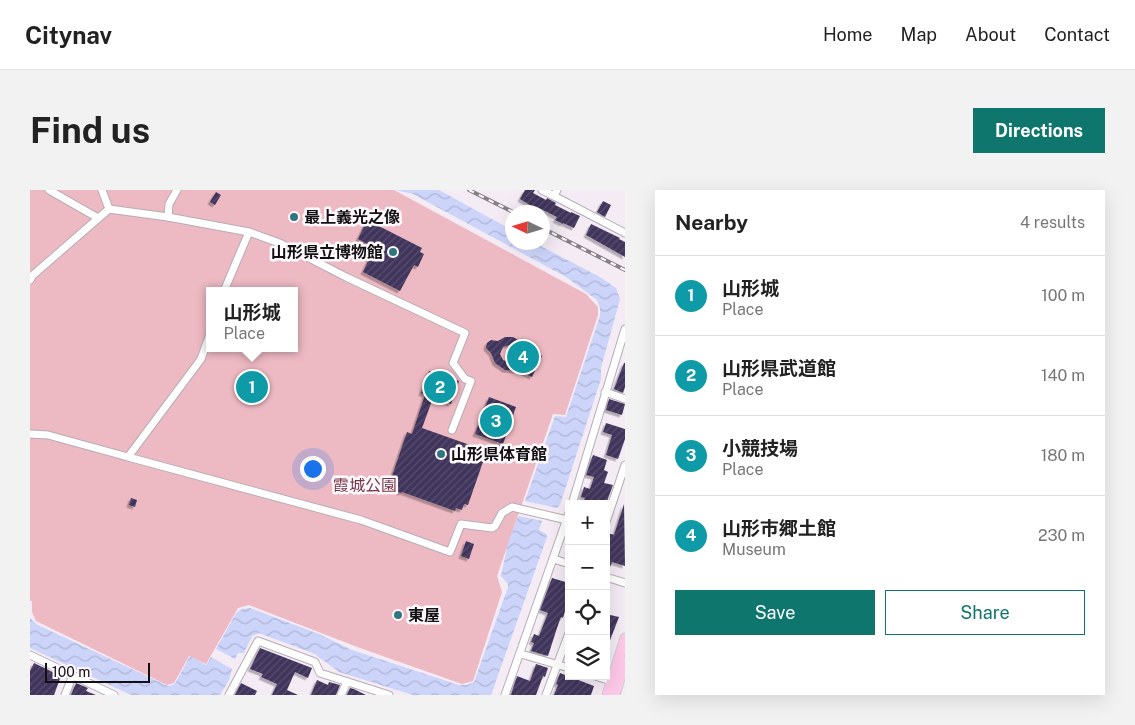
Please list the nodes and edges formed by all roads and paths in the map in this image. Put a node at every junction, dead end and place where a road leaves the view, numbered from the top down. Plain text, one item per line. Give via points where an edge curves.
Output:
1 (50, 190) edge
2 (102, 190) edge
3 (177, 190) edge
4 (542, 190) edge
5 (555, 193) edge
6 (109, 209) junction
7 (168, 217) junction
8 (98, 218) junction
9 (249, 232) junction
10 (625, 234) edge
11 (30, 280) edge
12 (226, 287) edge
13 (625, 329) edge
14 (206, 345) edge
15 (605, 392) junction
16 (625, 399) edge
17 (452, 430) dead end
18 (30, 434) edge
19 (128, 457) junction
20 (625, 465) edge
21 (573, 500) edge
22 (610, 510) edge
23 (565, 517) edge
24 (554, 559) junction
25 (565, 563) edge
26 (610, 578) edge
27 (625, 583) edge
28 (568, 635) edge
29 (625, 638) edge
30 (521, 654) junction
31 (30, 655) edge
32 (625, 662) edge
33 (558, 665) junction
34 (565, 667) edge
35 (73, 676) junction
36 (347, 682) junction
37 (618, 684) edge
38 (65, 695) edge
39 (114, 695) edge
40 (229, 695) edge
41 (341, 695) edge
42 (389, 695) edge
43 (505, 695) edge
44 (546, 695) edge
45 (607, 695) edge
46 (614, 695) edge

1 - 8 street
2 - 6 street
3 - 7 street via 169,204
4 - 5 street
5 - 10 street
6 - 7 street
6 - 8 street
7 - 9 street
8 - 11 street
9 - 12 street
9 - 17 street via 282,244 346,278 465,333 453,363 465,379 471,380
13 - 15 street
14 - 19 street via 201,359
15 - 16 street
15 - 21 street
18 - 19 street via 48,435
19 - 23 street via 361,520 450,552 462,524 492,528 502,513 512,507
20 - 22 street
23 - 24 street
24 - 25 street
24 - 30 street
26 - 27 street
28 - 33 street
29 - 37 main road
30 - 33 street
30 - 43 street
31 - 35 street
32 - 37 main road
33 - 34 street
33 - 44 street
35 - 38 street
35 - 39 street
36 - 40 street via 320,673 314,662 258,641
36 - 41 street
36 - 42 street
37 - 45 main road
37 - 46 main road

